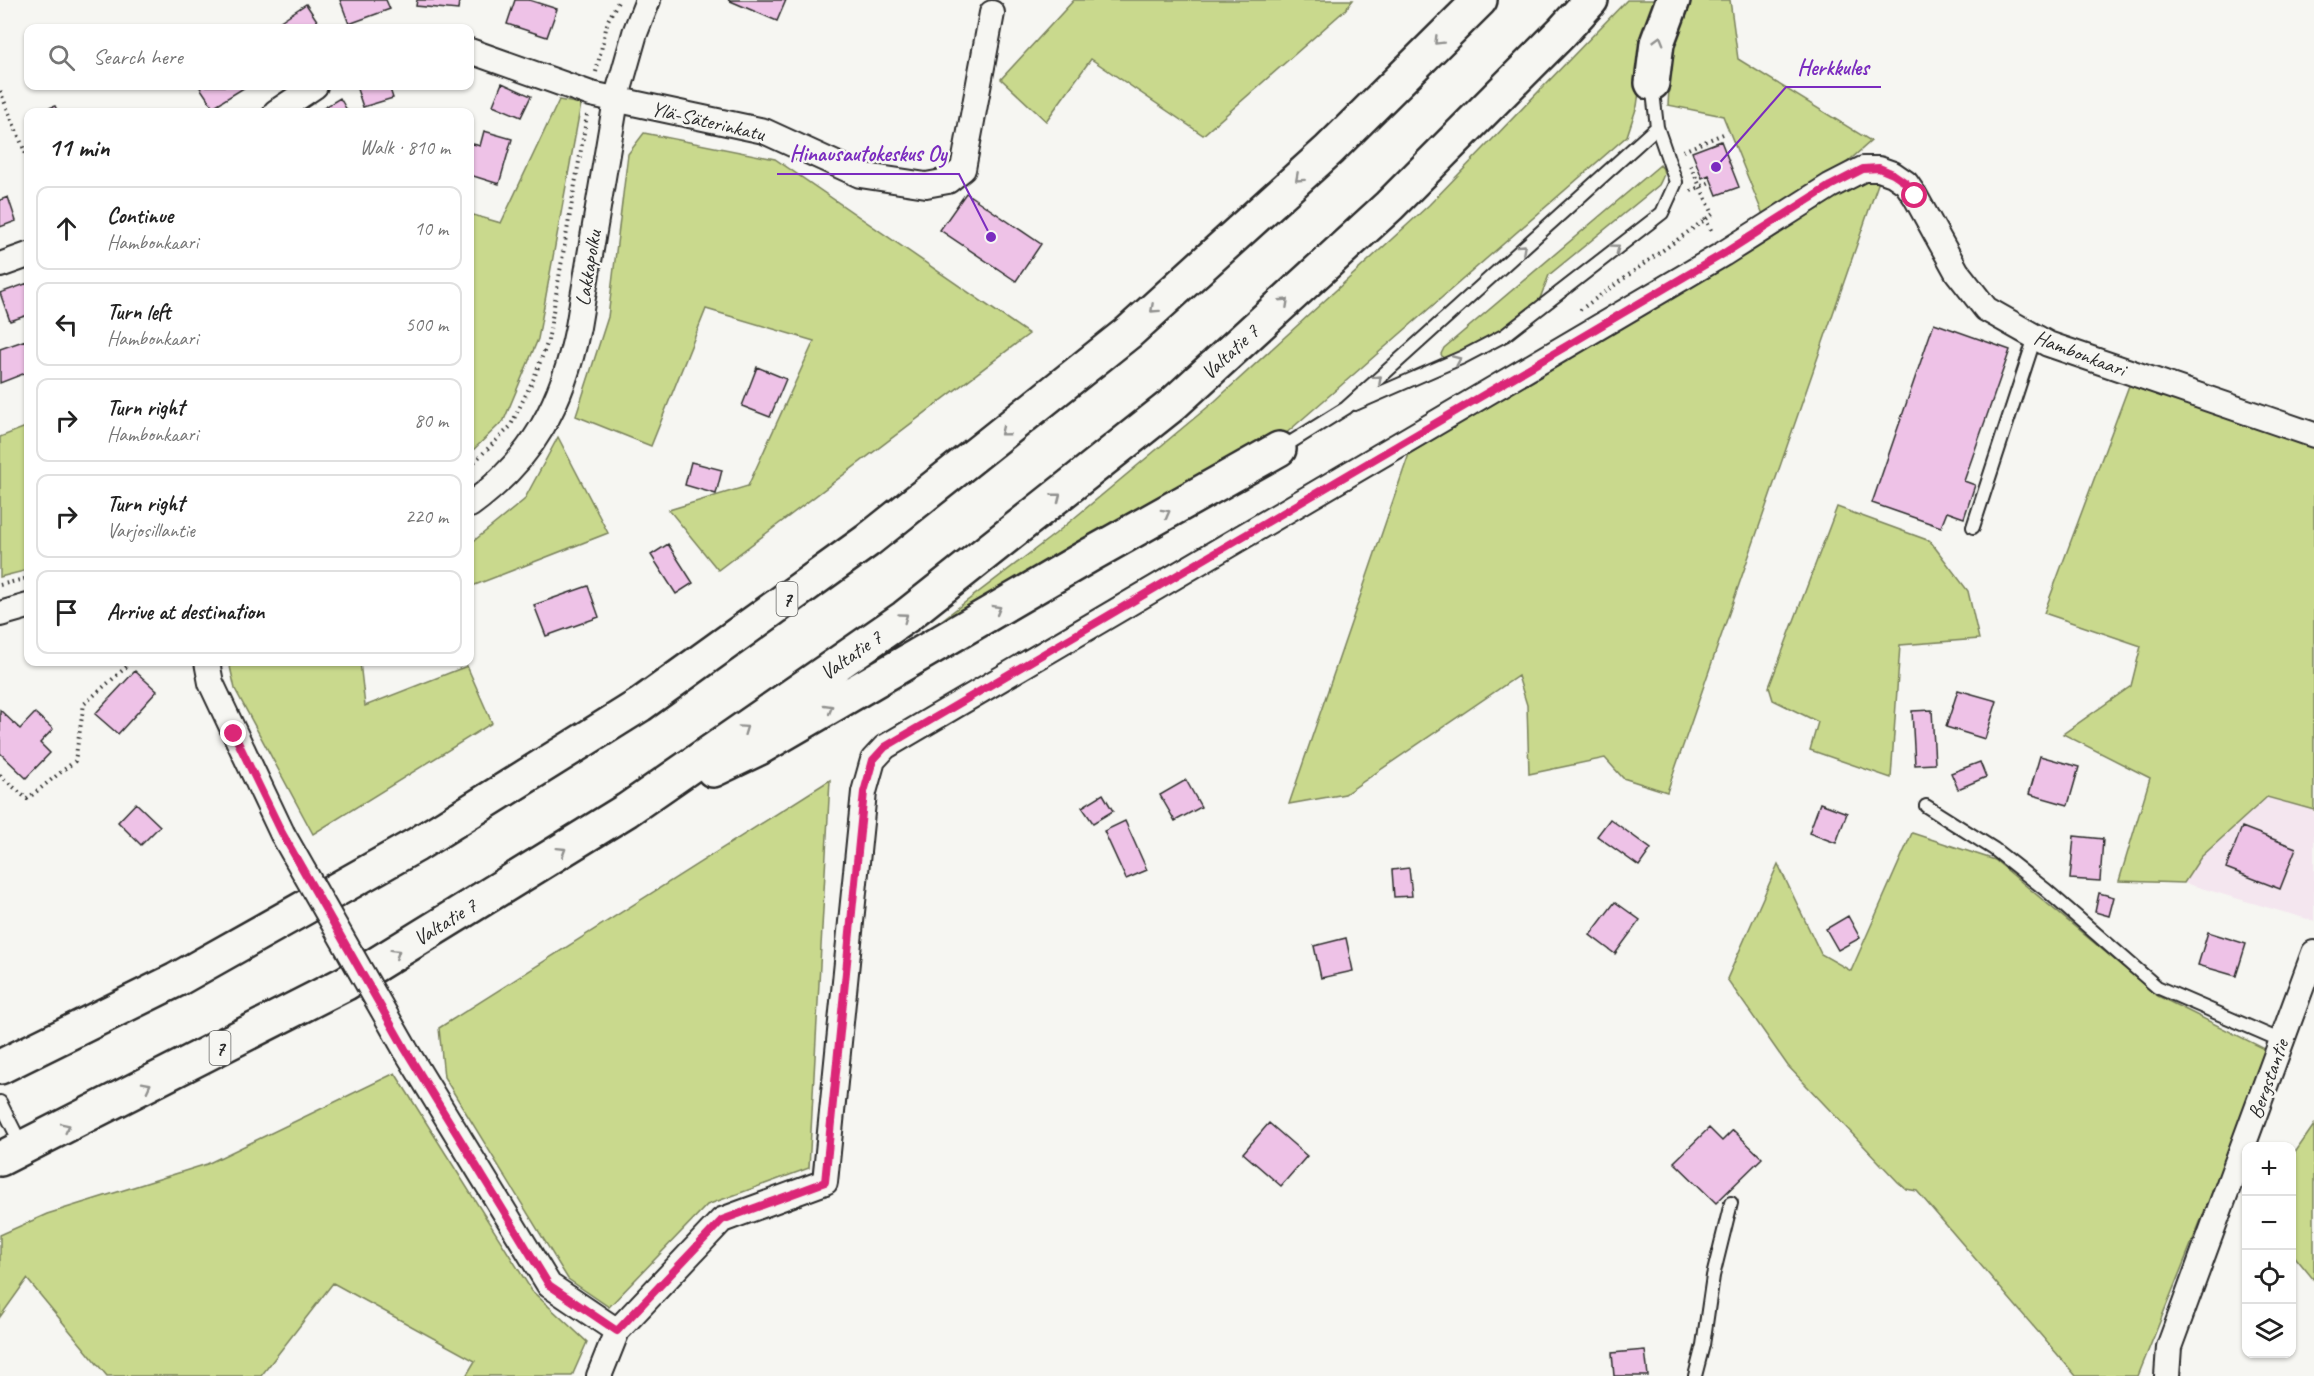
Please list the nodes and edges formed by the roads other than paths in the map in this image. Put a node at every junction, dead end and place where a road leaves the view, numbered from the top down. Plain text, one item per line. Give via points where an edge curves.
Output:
1 (648, 0) edge
2 (1480, 0) edge
3 (1592, 0) edge
4 (1673, 0) edge
5 (992, 13) dead end
6 (474, 52) edge
7 (1652, 82) joint
8 (309, 90) edge
9 (616, 100) junction
10 (282, 108) edge
11 (1657, 127) junction
12 (24, 256) edge
13 (0, 265) edge
14 (2035, 337) junction
15 (1346, 408) junction
16 (2314, 435) edge
17 (1279, 450) joint
18 (474, 502) edge
19 (1973, 527) dead end
20 (24, 607) edge
21 (0, 614) edge
22 (208, 666) edge
23 (1926, 806) dead end
24 (627, 810) junction
25 (2314, 953) edge
26 (2282, 1041) junction
27 (0, 1067) edge
28 (0, 1102) edge
29 (11, 1153) edge
30 (1731, 1203) dead end
31 (617, 1331) junction
32 (599, 1376) edge
33 (1695, 1376) edge
34 (2167, 1376) edge

1 - 9 street, Lakkapolku
2 -> 27 highway, 7 via 1329,150 1129,332 867,541 640,705 416,845 176,980
24 -> 3 highway, Valtatie 7 / 7 via 905,617 1172,405 1389,206
7 -> 4 highway via 1657,43
5 - 9 street, Ylä-Säterinkatu via 963,170 948,181 926,185 860,175 764,131
6 - 9 street, Ylä-Säterinkatu
7 - 11 lane
8 - 10 street
9 - 18 street, Lakkapolku via 572,361 563,387 531,444 510,472
15 -> 11 lane
15 -> 11 lane via 1464,357 1504,335 1662,213 1676,182
12 - 13 street
14 - 16 street, Hambonkaari
14 - 19 lane
14 - 31 street, Hambonkaari via 1986,309 1957,272 1906,183 1879,168 1863,169 885,747 873,760 864,792 825,1182 722,1220
15 - 17 lane
24 -> 17 highway via 759,748
20 - 21 street
22 - 31 street, bridge via 211,683 282,833 405,1049 549,1285
23 - 26 lane via 1994,849 2157,987
29 -> 24 highway, Valtatie 7 / 7 via 346,983
25 - 26 street, Bergstantie
26 - 34 street, Bergstantie via 2169,1347
28 - 29 lane
30 - 33 lane
31 - 32 street, Hambonkaari

